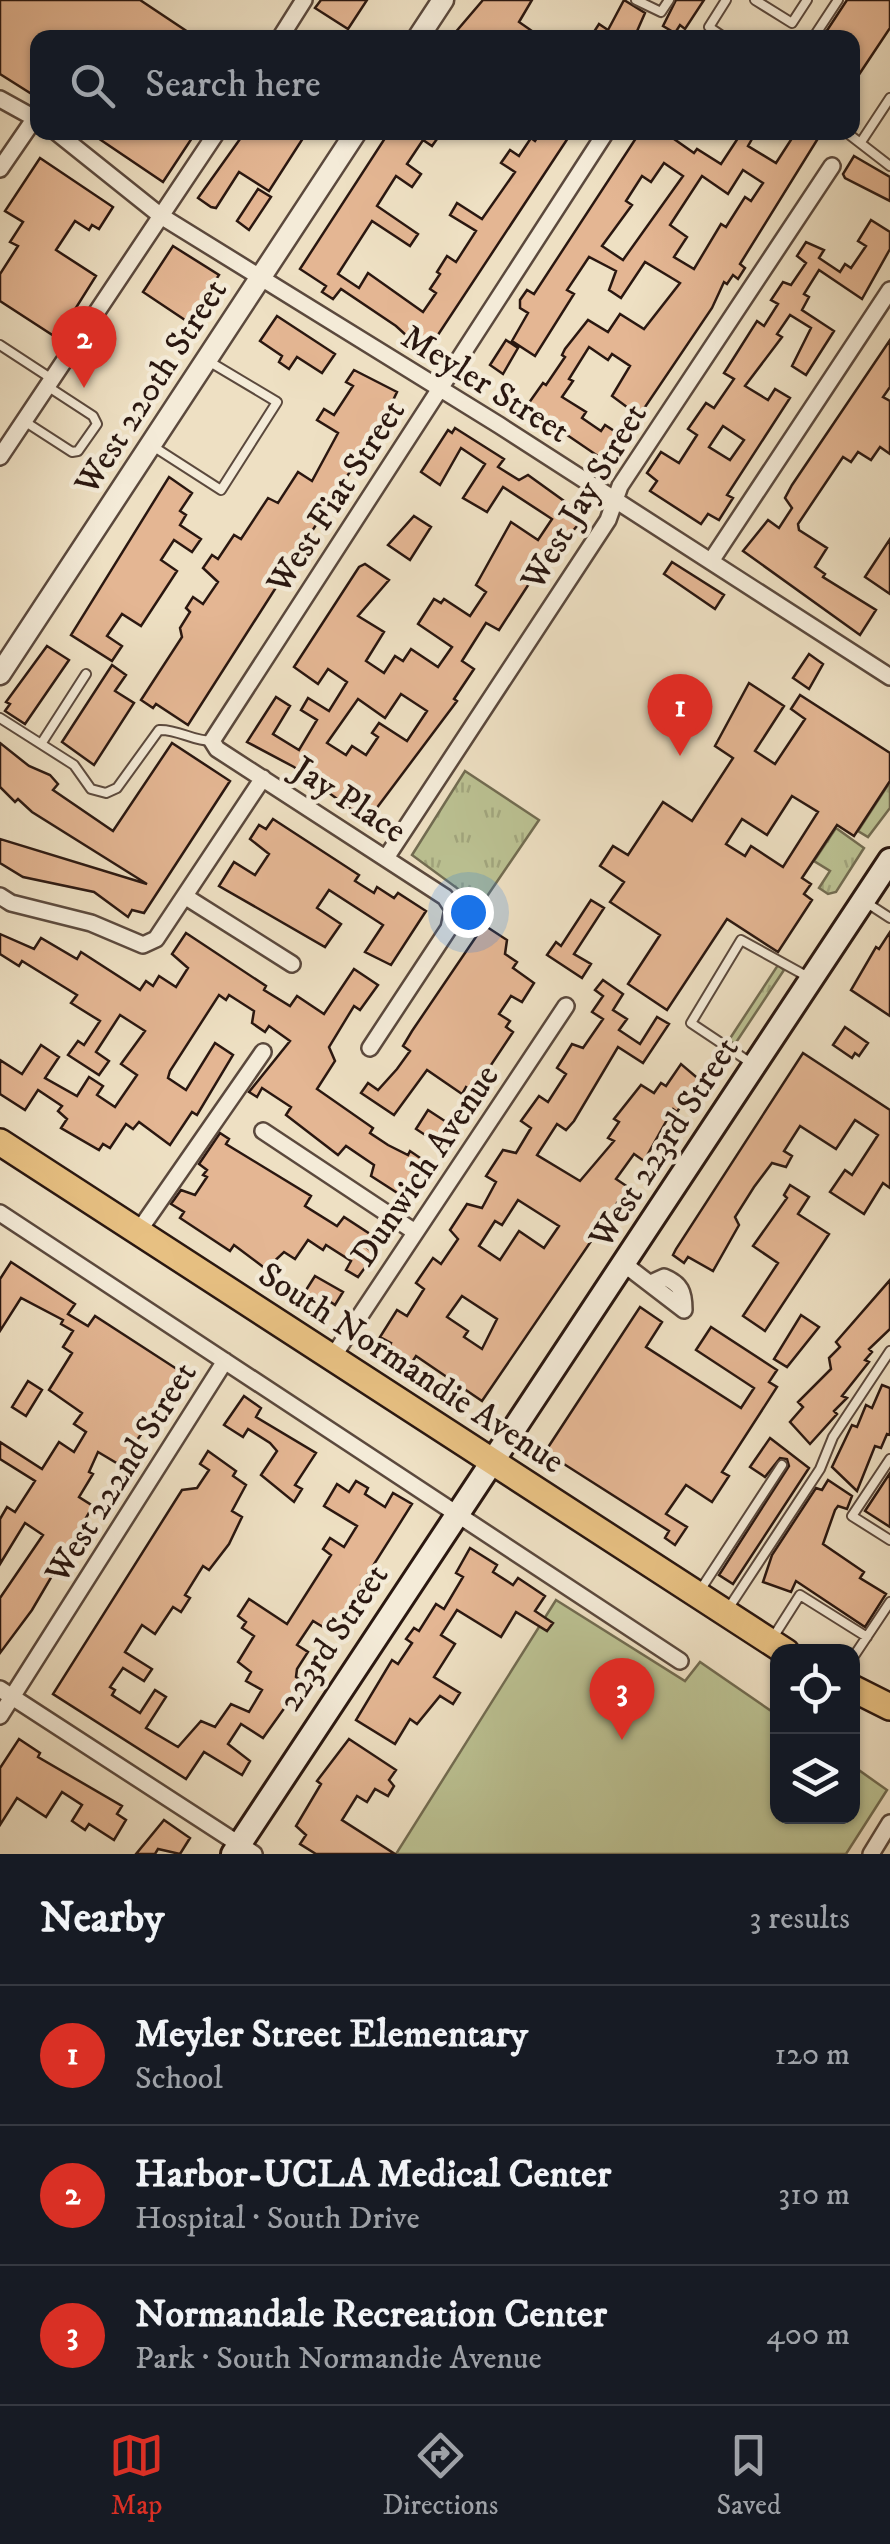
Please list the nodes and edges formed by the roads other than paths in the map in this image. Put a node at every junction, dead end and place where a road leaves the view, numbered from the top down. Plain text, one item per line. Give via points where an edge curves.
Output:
1 (304, 0) edge
2 (443, 0) edge
3 (636, 0) edge
4 (669, 0) edge
5 (726, 0) edge
6 (755, 0) edge
7 (807, 0) edge
8 (838, 0) edge
9 (285, 30) edge
10 (423, 30) edge
11 (713, 30) edge
12 (817, 30) edge
13 (890, 98) edge
14 (0, 99) edge
15 (30, 116) edge
16 (30, 128) edge
17 (66, 140) edge
18 (212, 140) edge
19 (351, 140) edge
20 (601, 140) edge
21 (859, 140) edge
22 (862, 142) junction
23 (832, 166) dead end
24 (890, 166) edge
25 (0, 170) edge
26 (162, 216) junction
27 (260, 278) junction
28 (890, 290) edge
29 (0, 345) edge
30 (207, 359) junction
31 (50, 382) junction
32 (439, 388) junction
33 (24, 421) junction
34 (151, 445) junction
35 (0, 457) edge
36 (615, 500) junction
37 (712, 561) junction
38 (4, 661) edge
39 (86, 674) dead end
40 (890, 677) edge
41 (0, 718) edge
42 (212, 741) junction
43 (41, 744) junction
44 (263, 778) junction
45 (386, 858) junction
46 (890, 860) edge
47 (0, 896) edge
48 (186, 897) junction
49 (864, 901) junction
50 (890, 918) edge
51 (292, 964) dead end
52 (812, 979) junction
53 (566, 1006) dead end
54 (370, 1048) dead end
55 (263, 1052) dead end
56 (754, 1066) junction
57 (263, 1131) dead end
58 (0, 1142) edge
59 (1, 1215) edge
60 (138, 1232) junction
61 (416, 1232) junction
62 (624, 1264) junction
63 (653, 1282) dead end
64 (890, 1351) edge
65 (332, 1358) junction
66 (226, 1361) junction
67 (890, 1459) edge
68 (494, 1462) junction
69 (782, 1465) dead end
70 (458, 1513) junction
71 (890, 1540) edge
72 (697, 1596) junction
73 (890, 1602) edge
74 (725, 1614) junction
75 (867, 1637) junction
76 (773, 1644) edge
77 (779, 1644) edge
78 (860, 1647) edge
79 (680, 1661) dead end
80 (860, 1692) edge
81 (6, 1693) edge
82 (890, 1707) edge
83 (0, 1716) edge
84 (890, 1824) edge
85 (242, 1851) edge
86 (871, 1854) edge

1 - 9 street
2 - 10 street
3 - 4 lane via 655,12
5 - 11 lane via 709,27
6 - 7 lane via 792,23
8 - 12 lane
13 - 22 lane
14 - 15 street
16 - 25 street
17 - 26 street, Meyler Street
18 - 26 street
19 - 27 street, West 220th Street
20 - 32 street, West Fiat Street
21 - 22 lane
22 - 24 lane
23 - 36 street, West Jay Street
26 - 27 street, Meyler Street
26 - 31 street
27 - 30 street, West 220th Street
27 - 32 street, Meyler Street
28 - 37 street
29 - 31 lane
30 - 34 street, West 220th Street
30 - 34 lane via 277,402 221,490
31 - 33 street
31 - 33 lane via 97,424 72,452
32 - 36 street, Meyler Street
32 - 42 street, West Fiat Street
33 - 35 street
34 - 38 street, West 220th Street
36 - 37 street, Meyler Street
36 - 45 street, West Jay Street
37 - 40 street, Meyler Street
39 - 43 lane
41 - 43 lane
42 - 43 lane via 159,730 117,788 106,792 91,788 74,765
42 - 44 street, Jay Place
44 - 45 street, Jay Place
44 - 48 street
45 - 54 street, Jay Place via 445,896 453,909 449,928
46 - 49 main road, West 223rd Street
47 - 48 street via 143,945 156,939
48 - 51 street
49 - 50 lane
49 - 52 main road, West 223rd Street
52 - 56 main road, West 223rd Street
52 - 56 lane via 742,940 691,1024
53 - 61 street, Dunwich Avenue
55 - 60 street
56 - 62 main road, West 223rd Street
57 - 61 street
58 - 60 main road, South Normandie Avenue
59 - 66 street
60 - 65 main road, South Normandie Avenue
61 - 65 street, Dunwich Avenue
62 - 63 street
62 - 68 main road, West 223rd Street
64 - 74 lane
65 - 68 main road, South Normandie Avenue
66 - 70 street
66 - 81 street, West 222nd Street
67 - 71 lane via 852,1516
68 - 70 main road, 223rd Street
68 - 72 main road, South Normandie Avenue
69 - 72 lane
70 - 79 street
70 - 85 main road, 223rd Street
72 - 74 main road, South Normandie Avenue
73 - 75 lane
74 - 76 main road, South Normandie Avenue
75 - 77 lane via 800,1595
75 - 78 lane
80 - 82 main road
81 - 83 street, West 222nd Street
81 - 85 street
84 - 86 street

